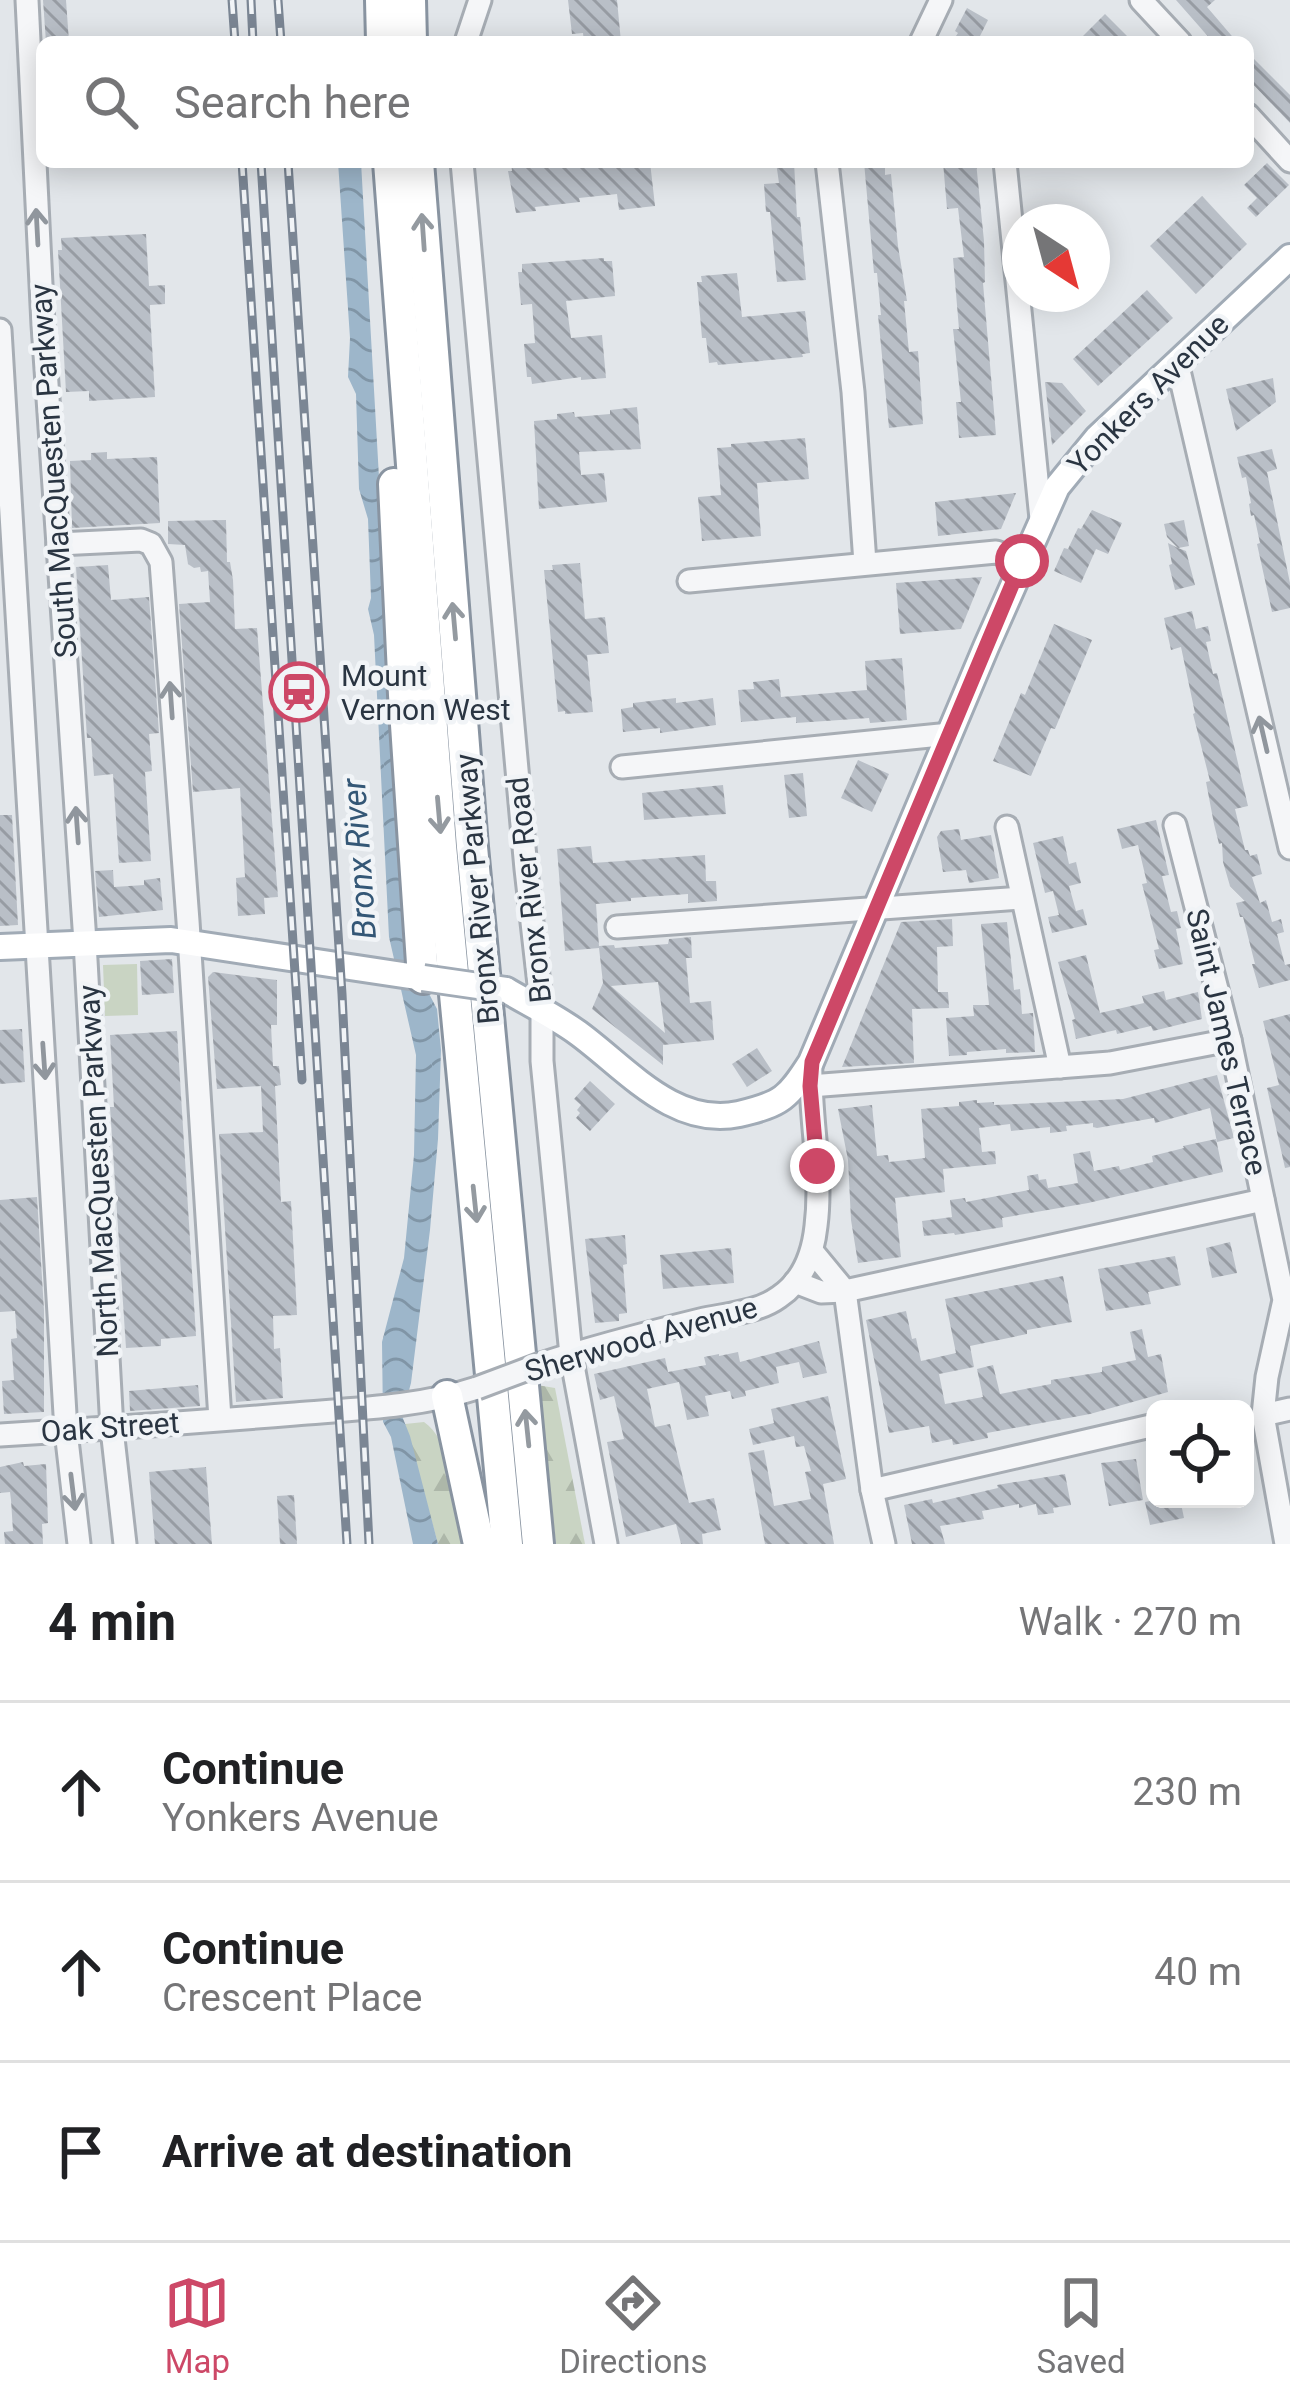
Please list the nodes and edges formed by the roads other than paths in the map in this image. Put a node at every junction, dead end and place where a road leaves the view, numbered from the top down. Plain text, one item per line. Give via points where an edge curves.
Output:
1 (27, 0) edge
2 (381, 0) edge
3 (410, 0) edge
4 (480, 0) edge
5 (941, 0) edge
6 (1142, 0) edge
7 (382, 36) edge
8 (411, 36) edge
9 (468, 36) edge
10 (924, 36) edge
11 (1175, 36) edge
12 (1254, 122) edge
13 (1290, 161) edge
14 (389, 168) edge
15 (418, 168) edge
16 (463, 168) edge
17 (828, 168) edge
18 (1006, 168) edge
19 (1290, 257) edge
20 (398, 280) junction
21 (43, 325) junction
22 (0, 333) edge
23 (1177, 362) junction
24 (1041, 519) junction
25 (58, 544) junction
26 (1022, 561) junction
27 (865, 563) junction
28 (689, 581) dead end
29 (950, 734) junction
30 (622, 767) dead end
31 (1175, 824) dead end
32 (1007, 827) dead end
33 (1290, 848) edge
34 (1022, 898) junction
35 (877, 906) junction
36 (617, 926) dead end
37 (85, 942) junction
38 (189, 943) junction
39 (36, 944) junction
40 (0, 947) edge
41 (423, 978) junction
42 (542, 1011) junction
43 (1230, 1040) junction
44 (1060, 1067) junction
45 (811, 1074) junction
46 (1263, 1200) junction
47 (812, 1251) junction
48 (795, 1282) junction
49 (845, 1291) junction
50 (571, 1354) junction
51 (448, 1395) junction
52 (1290, 1409) edge
53 (1263, 1415) junction
54 (220, 1419) junction
55 (1146, 1427) edge
56 (112, 1429) junction
57 (66, 1431) junction
58 (0, 1435) edge
59 (872, 1490) junction
60 (80, 1544) edge
61 (125, 1544) edge
62 (479, 1544) edge
63 (507, 1544) edge
64 (538, 1544) edge
65 (605, 1544) edge
66 (884, 1544) edge
67 (1286, 1544) edge

21 -> 1 street, South MacQuesten Parkway
2 - 7 highway
3 - 8 highway
4 - 9 street
5 - 10 street
6 - 11 street
12 - 13 street
14 - 20 highway, Bronx River Parkway
64 -> 15 highway, Bronx River Parkway
16 - 42 street, Bronx River Road
17 - 27 street
18 - 24 street
19 - 23 main road, Yonkers Avenue
20 - 41 highway via 394,465
20 -> 63 highway, Bronx River Parkway
21 - 22 street
21 - 25 street, South MacQuesten Parkway
22 - 39 street, South MacQuesten Parkway
23 - 24 main road, Yonkers Avenue via 1074,463
33 -> 23 street
24 - 26 main road, Yonkers Avenue
37 -> 25 street, South MacQuesten Parkway
38 -> 25 street via 161,562 140,540
26 - 27 street via 996,552
26 - 29 main road, Yonkers Avenue
27 - 28 street
29 - 30 street
29 - 35 main road, Yonkers Avenue
31 - 43 street, Saint James Terrace
32 - 34 street
34 - 35 street
34 - 44 street
35 - 36 street
35 - 45 main road, Yonkers Avenue
37 - 38 main road, Yonkers Avenue
37 - 39 main road, Yonkers Avenue
37 - 56 street, North MacQuesten Parkway
38 - 41 main road, Yonkers Avenue
38 - 54 street
39 - 40 main road, Yonkers Avenue
39 -> 57 street, North MacQuesten Parkway
41 - 42 main road, Yonkers Avenue, bridge via 506,990
42 - 45 main road, Yonkers Avenue via 683,1110 723,1117 770,1107
42 - 50 street, Bronx River Road
43 - 44 street
43 - 46 street, Saint James Terrace
44 - 45 street
45 - 47 street via 818,1193
46 - 49 street, Sherwood Avenue
46 - 53 street, Saint James Terrace via 1284,1300
47 - 48 street
47 - 49 street
48 - 49 street, Sherwood Avenue
48 - 50 street, Sherwood Avenue via 759,1308
49 - 59 street
50 - 51 street, Sherwood Avenue, bridge
50 - 65 street, Bronx River Road
51 - 54 street, Sherwood Avenue
51 - 62 highway
52 - 53 street
53 - 67 street, Saint James Terrace
54 - 56 street, Oak Street
55 - 59 street
56 - 57 street, Oak Street
56 - 61 street, North MacQuesten Parkway
57 - 58 street, Oak Street
57 -> 60 street, North MacQuesten Parkway
59 - 66 street

